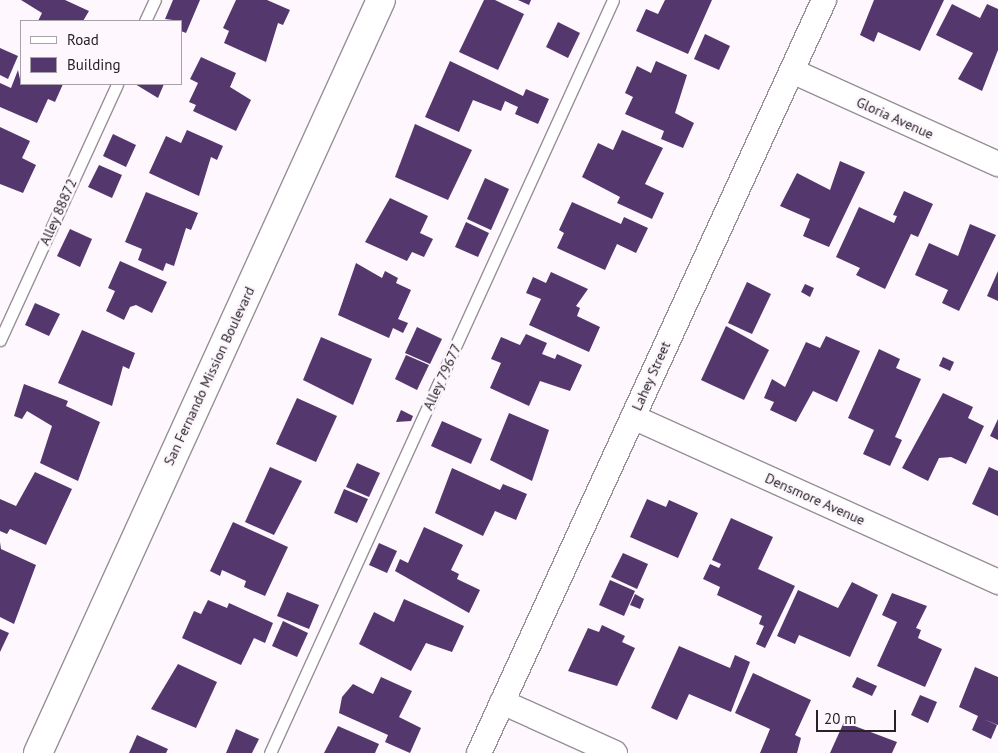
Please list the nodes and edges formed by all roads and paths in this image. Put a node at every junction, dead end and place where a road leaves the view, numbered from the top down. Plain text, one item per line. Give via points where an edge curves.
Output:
1 (155, 0) edge
2 (381, 0) edge
3 (614, 0) edge
4 (824, 0) edge
5 (145, 20) edge
6 (792, 71) junction
7 (117, 85) edge
8 (998, 164) edge
9 (0, 340) edge
10 (633, 416) junction
11 (998, 582) edge
12 (502, 702) junction
13 (38, 753) edge
14 (270, 753) edge
15 (479, 753) edge
16 (615, 753) edge

1 - 5 lane
2 - 13 main road, San Fernando Mission Boulevard
3 - 14 lane, Alley 79677
4 - 6 street, Lahey Street
6 - 8 street, Gloria Avenue
6 - 10 street, Lahey Street
7 - 9 lane, Alley 88872
10 - 11 street, Densmore Avenue
10 - 12 street, Lahey Street
12 - 15 street, Lahey Street
12 - 16 street

